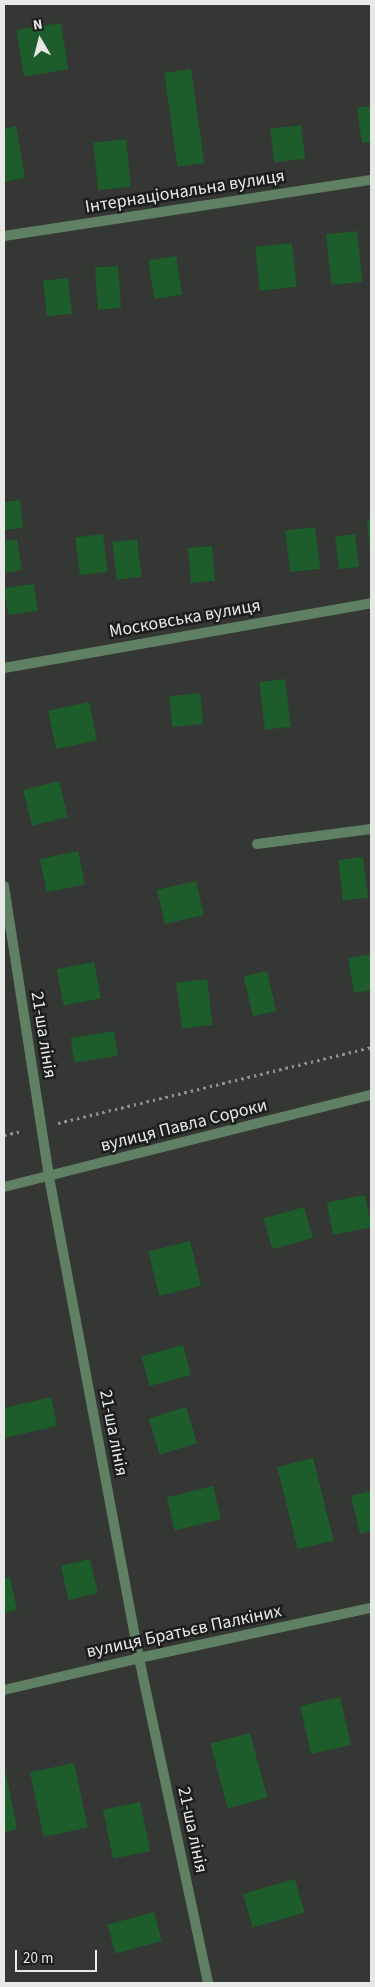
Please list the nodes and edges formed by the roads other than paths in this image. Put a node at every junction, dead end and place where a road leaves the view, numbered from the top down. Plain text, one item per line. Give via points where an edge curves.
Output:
1 (371, 180) edge
2 (4, 236) edge
3 (371, 603) edge
4 (4, 668) edge
5 (371, 829) edge
6 (257, 844) dead end
7 (4, 886) edge
8 (371, 1095) edge
9 (49, 1177) junction
10 (4, 1187) edge
11 (371, 1608) edge
12 (139, 1658) junction
13 (4, 1690) edge
14 (208, 1983) edge

1 - 2 street, Інтернаціональна вулиця
3 - 4 street, Московська вулиця
5 - 6 street
7 - 9 street, 21-ша лінія
8 - 9 street, вулиця Павла Сороки
9 - 10 street, вулиця Павла Сороки
9 - 12 street, 21-ша лінія
11 - 12 street, вулиця Братьєв Палкіних
12 - 13 street, вулиця Братьєв Палкіних
12 - 14 street, 21-ша лінія

